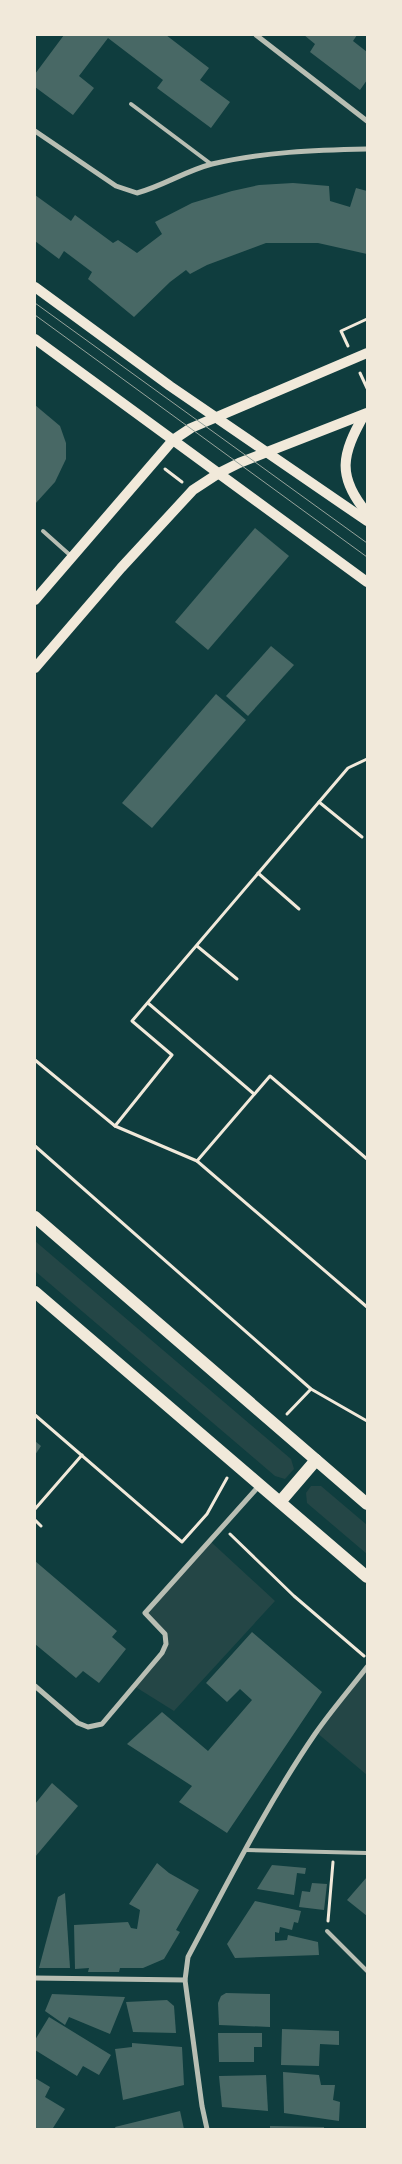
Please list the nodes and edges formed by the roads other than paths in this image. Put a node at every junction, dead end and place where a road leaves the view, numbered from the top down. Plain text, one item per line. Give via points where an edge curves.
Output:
1 (256, 35) edge
2 (131, 104) dead end
3 (367, 121) edge
4 (35, 131) edge
5 (367, 149) edge
6 (211, 164) junction
7 (35, 287) edge
8 (35, 340) edge
9 (367, 352) edge
10 (366, 414) edge
11 (217, 417) junction
12 (173, 440) junction
13 (268, 452) junction
14 (219, 473) junction
15 (367, 513) edge
16 (367, 521) edge
17 (43, 531) dead end
18 (72, 557) junction
19 (367, 582) edge
20 (35, 600) edge
21 (35, 668) edge
22 (35, 1217) edge
23 (35, 1292) edge
24 (316, 1460) junction
25 (260, 1485) junction
26 (280, 1502) junction
27 (367, 1504) edge
28 (367, 1577) edge
29 (367, 1667) edge
30 (35, 1686) edge
31 (246, 1850) junction
32 (367, 1853) edge
33 (327, 1931) road end
34 (367, 1971) edge
35 (35, 1978) edge
36 (185, 1980) junction
37 (207, 2129) edge

1 - 3 street
2 - 6 lane
4 - 6 street via 116,186 137,193
5 - 6 street via 276,154
7 - 11 main road
8 - 12 main road
9 - 11 main road
10 - 13 main road
10 - 15 main road via 349,442 345,457 353,491
11 - 12 main road
11 - 13 main road
12 - 14 main road
12 - 18 main road
13 - 14 main road
13 - 16 main road
14 - 19 main road
14 - 21 main road via 193,490
17 - 18 lane
18 - 20 main road
22 - 24 main road
23 - 25 main road
24 - 26 main road
24 - 27 main road
25 - 26 main road
25 - 30 street via 145,1614 165,1634 166,1644 102,1724 88,1727 78,1723
26 - 28 main road
29 - 31 street via 316,1732
31 - 32 lane
31 - 36 street via 188,1957
33 - 34 lane
35 - 36 street
36 - 37 street

